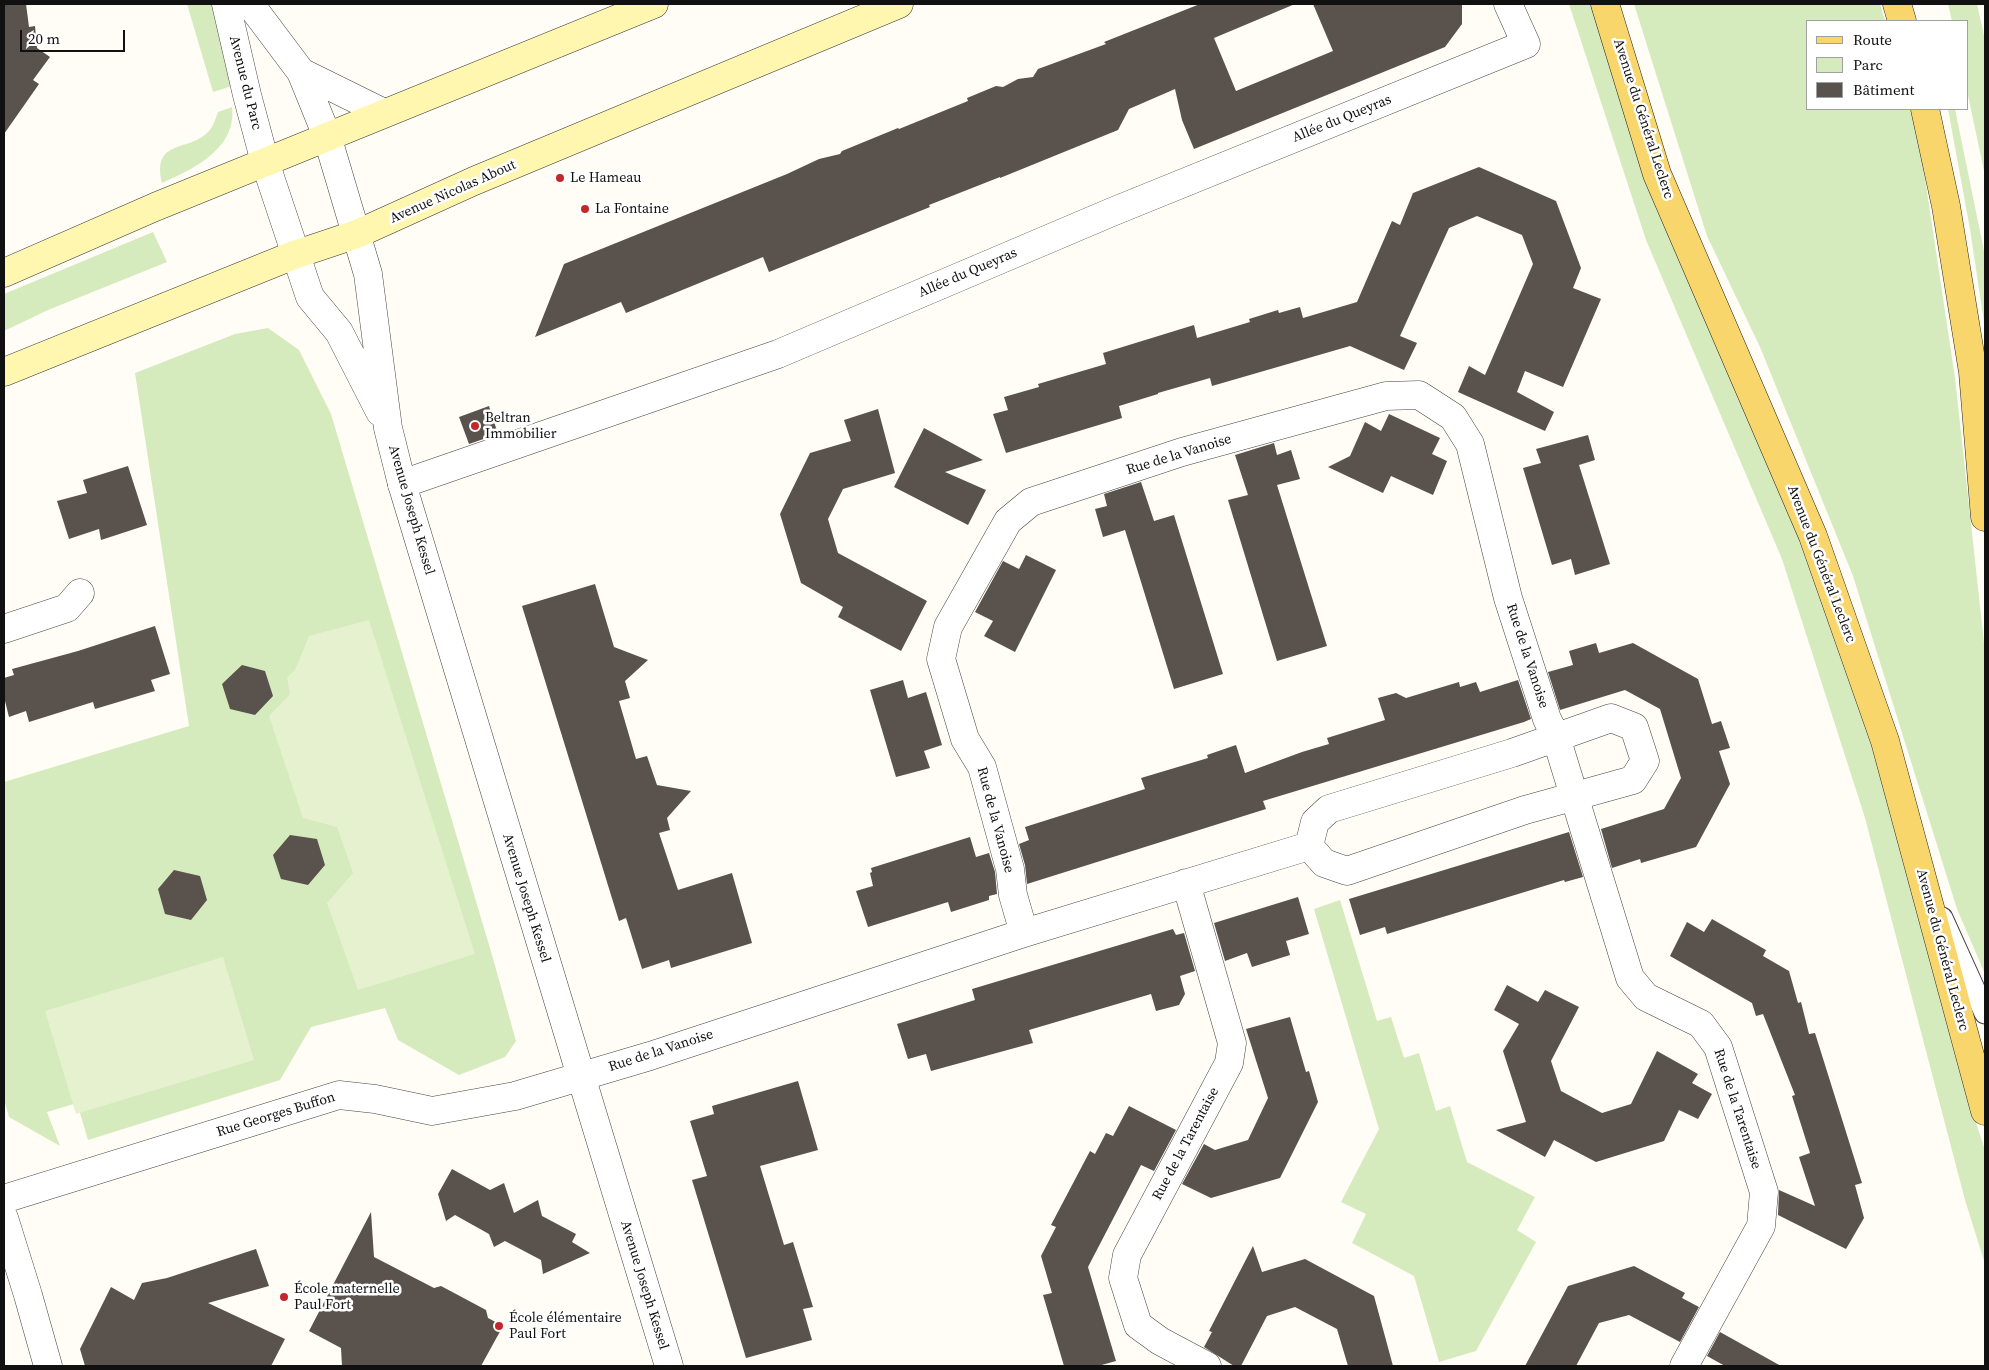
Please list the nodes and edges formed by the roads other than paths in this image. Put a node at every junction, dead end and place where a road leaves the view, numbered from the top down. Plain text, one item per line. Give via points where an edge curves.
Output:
1 (226, 4) edge
2 (250, 4) edge
3 (654, 4) edge
4 (899, 4) edge
5 (1508, 4) edge
6 (1605, 4) edge
7 (1897, 4) edge
8 (1902, 20) edge
9 (301, 72) junction
10 (1925, 110) edge
11 (384, 113) junction
12 (327, 136) junction
13 (265, 162) junction
14 (357, 234) junction
15 (294, 255) junction
16 (4, 273) edge
17 (4, 372) edge
18 (388, 428) junction
19 (402, 484) junction
20 (1985, 517) edge
21 (80, 593) dead end
22 (4, 629) edge
23 (1556, 737) junction
24 (1575, 796) junction
25 (1309, 846) junction
26 (1923, 877) junction
27 (1186, 883) junction
28 (1024, 933) junction
29 (1985, 1013) edge
30 (582, 1076) junction
31 (1985, 1111) edge
32 (4, 1199) edge
33 (4, 1218) edge
34 (48, 1366) edge
35 (669, 1366) edge
36 (1207, 1366) edge
37 (1684, 1366) edge

1 - 13 street, Avenue du Parc
2 - 9 street
3 - 11 main road
4 - 14 main road, Avenue Nicolas About via 474,181
5 - 19 street, Allée du Queyras via 1526,44 1112,212 778,354
6 - 26 main road, Avenue du Général Leclerc via 1657,174 1813,536 1885,742
7 - 8 main road
9 - 11 street
9 - 12 street
10 - 20 main road via 1946,206 1973,372
11 - 12 main road
12 - 13 main road
12 - 14 street, Avenue Joseph Kessel
13 - 15 street, Avenue Joseph Kessel
13 - 16 main road
14 - 15 main road, Avenue Nicolas About
14 - 18 street, Avenue Joseph Kessel via 368,274
15 - 17 main road, Avenue Nicolas About
15 - 18 street, Avenue Joseph Kessel via 310,297 339,332
18 - 19 street, Avenue Joseph Kessel
19 - 30 street, Avenue Joseph Kessel
21 - 22 street via 67,608
23 - 24 street, Rue de la Tarentaise
23 - 24 street via 1611,718 1634,727 1645,761 1633,780
23 - 25 street via 1329,809 1315,822
23 - 28 street, Rue de la Vanoise via 1547,719 1508,598 1470,444 1453,417 1419,395 1386,396 1191,450 1030,502 1008,521 975,578 948,627 942,659 965,739 982,767
24 - 25 street via 1347,871 1324,863
24 - 37 street, Rue de la Tarentaise via 1630,978 1646,997 1701,1024 1718,1047 1764,1192 1761,1226
25 - 27 street, Rue de la Vanoise
26 - 29 lane
26 - 31 main road, Avenue du Général Leclerc
27 - 28 street, Rue de la Vanoise
27 - 36 street, Rue de la Tarentaise via 1232,1043 1229,1063 1127,1255 1122,1278 1138,1325 1160,1341
28 - 30 street, Rue de la Vanoise
30 - 32 street, Rue Georges Buffon via 515,1096 432,1111 339,1095
30 - 35 street, Avenue Joseph Kessel
33 - 34 street

